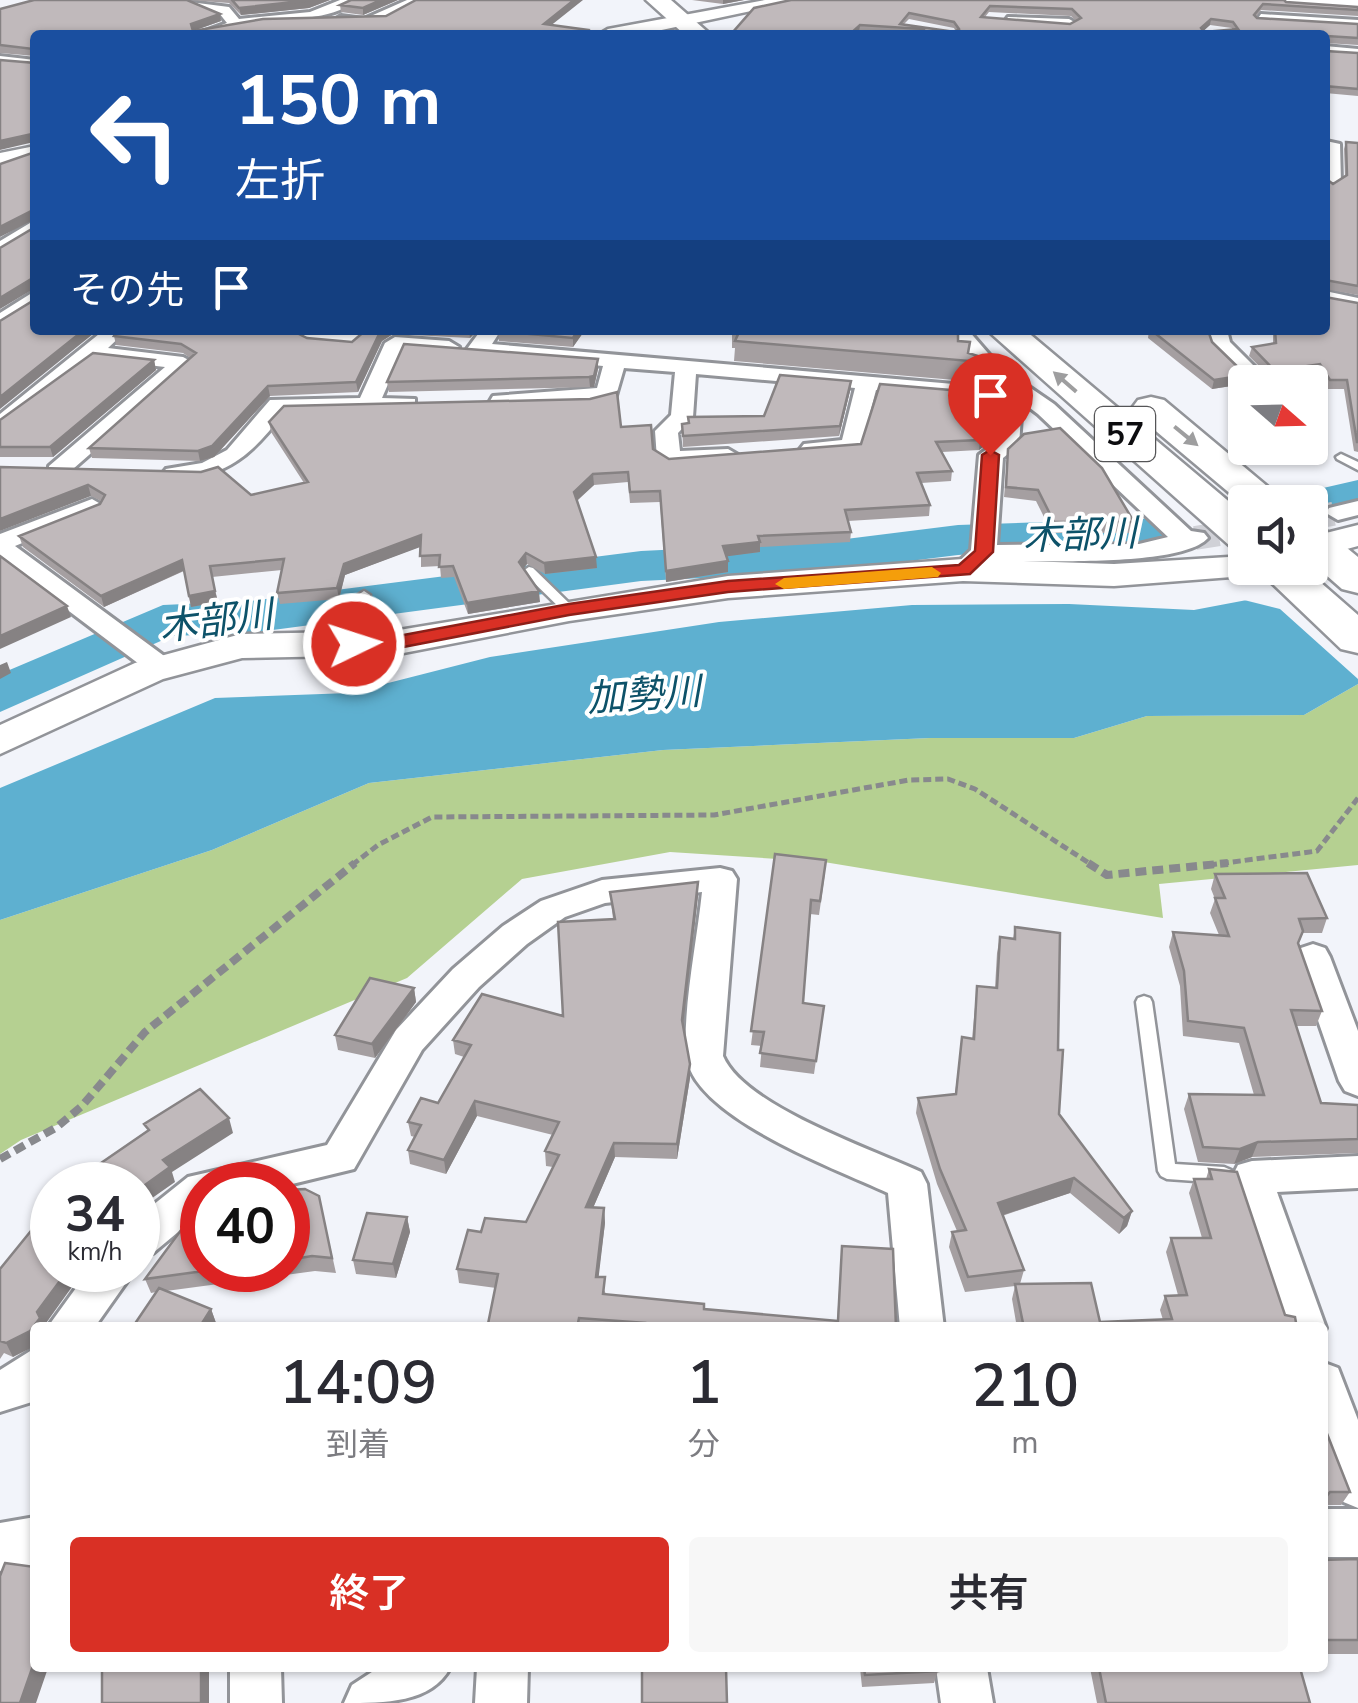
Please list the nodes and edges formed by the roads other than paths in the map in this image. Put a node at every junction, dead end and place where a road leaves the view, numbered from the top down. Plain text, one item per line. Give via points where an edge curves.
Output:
1 (181, 0) edge
2 (350, 0) edge
3 (418, 0) edge
4 (628, 0) edge
5 (657, 0) edge
6 (794, 0) edge
7 (1262, 0) edge
8 (1286, 0) edge
9 (1080, 4) edge
10 (1358, 4) edge
11 (312, 16) junction
12 (1261, 18) junction
13 (988, 20) edge
14 (346, 21) junction
15 (235, 23) junction
16 (1358, 24) edge
17 (669, 26) edge
18 (1065, 29) edge
19 (215, 30) edge
20 (336, 30) edge
21 (642, 30) edge
22 (1260, 30) edge
23 (1330, 46) edge
24 (1358, 49) edge
25 (0, 60) edge
26 (30, 63) edge
27 (1334, 144) edge
28 (30, 154) edge
29 (0, 160) edge
30 (1330, 170) edge
31 (1330, 183) edge
32 (1358, 186) edge
33 (30, 229) edge
34 (0, 230) edge
35 (0, 249) edge
36 (30, 252) edge
37 (0, 296) edge
38 (1330, 297) edge
39 (30, 299) edge
40 (30, 302) edge
41 (1357, 302) edge
42 (0, 322) edge
43 (111, 335) edge
44 (360, 335) edge
45 (488, 335) edge
46 (961, 335) edge
47 (1010, 335) edge
48 (1062, 335) edge
49 (1218, 335) edge
50 (309, 338) edge
51 (478, 350) junction
52 (90, 352) junction
53 (615, 361) junction
54 (1242, 365) edge
55 (686, 366) junction
56 (867, 382) junction
57 (1016, 398) junction
58 (470, 402) edge
59 (368, 404) junction
60 (431, 404) edge
61 (0, 424) edge
62 (783, 452) edge
63 (749, 454) edge
64 (1341, 457) dead end
65 (1358, 467) edge
66 (97, 472) edge
67 (157, 473) edge
68 (1245, 485) edge
69 (92, 506) edge
70 (1228, 522) edge
71 (0, 545) edge
72 (978, 550) junction
73 (1328, 554) edge
74 (1228, 568) tunnel mouth
75 (529, 571) edge
76 (364, 595) dead end
77 (569, 610) junction
78 (1358, 639) edge
79 (354, 644) junction
80 (160, 667) junction
81 (0, 741) edge
82 (1313, 956) dead end
83 (1144, 1002) dead end
84 (1358, 1081) edge
85 (310, 1164) edge
86 (1358, 1172) edge
87 (1252, 1177) junction
88 (180, 1207) edge
89 (160, 1223) edge
90 (97, 1292) edge
91 (73, 1322) edge
92 (921, 1322) edge
93 (1302, 1322) edge
94 (30, 1374) edge
95 (0, 1391) edge
96 (1328, 1399) edge
97 (1358, 1486) edge
98 (1328, 1533) edge
99 (1358, 1533) edge
100 (30, 1541) edge
101 (0, 1547) edge
102 (256, 1672) edge
103 (418, 1672) edge
104 (503, 1672) edge
105 (963, 1672) edge
106 (256, 1703) edge
107 (370, 1703) edge
108 (501, 1703) edge
109 (967, 1703) edge

1 - 15 street via 224,10
2 - 11 street
3 - 14 street via 366,23
4 - 17 highway
5 - 17 highway
6 - 17 street
7 - 12 street
8 - 10 street
9 - 18 street
11 - 14 street
11 - 15 street
12 - 16 street
12 - 22 street
13 - 18 street
14 - 20 street
15 - 19 street
17 - 21 street
23 - 24 street
25 - 26 street
27 - 30 street
28 - 29 street
31 - 32 street
33 - 34 street
33 - 35 street
35 - 36 street
37 - 39 street
38 - 41 street
40 - 42 street
43 - 52 street
44 - 50 street via 354,342
45 - 51 street
46 - 57 street
70 -> 47 highway, 57
48 -> 68 highway, 57
49 - 54 street
51 - 53 street
51 - 59 street via 395,343
52 - 61 street
52 - 66 street via 184,363 48,470
53 - 55 street
53 - 58 street via 607,394
55 - 56 street
55 - 63 street via 682,417 666,432 669,459
56 - 57 street
56 - 62 street via 852,446
57 - 72 street via 1007,444 990,455
57 - 72 street via 1046,409 1191,540 1139,552
59 - 60 street
59 - 67 street via 278,405 224,466
64 - 65 lane
69 - 71 street
71 - 80 street
72 - 74 street via 1114,576
72 - 77 street
73 - 78 highway
75 - 77 lane
76 - 79 lane
77 - 79 street via 393,643
79 - 80 street via 241,646
80 - 81 street
82 - 84 street
83 - 87 lane via 1167,1170
85 - 92 street via 340,1158 410,1040 466,978 553,909 602,892 720,879 704,1056 714,1080 760,1114 907,1184
86 - 87 street
87 - 93 street
88 - 89 street
90 - 91 street
94 - 95 street
96 - 97 street
98 - 99 street
100 - 101 street
102 - 106 street
103 - 107 street
104 - 108 street
105 - 109 street

